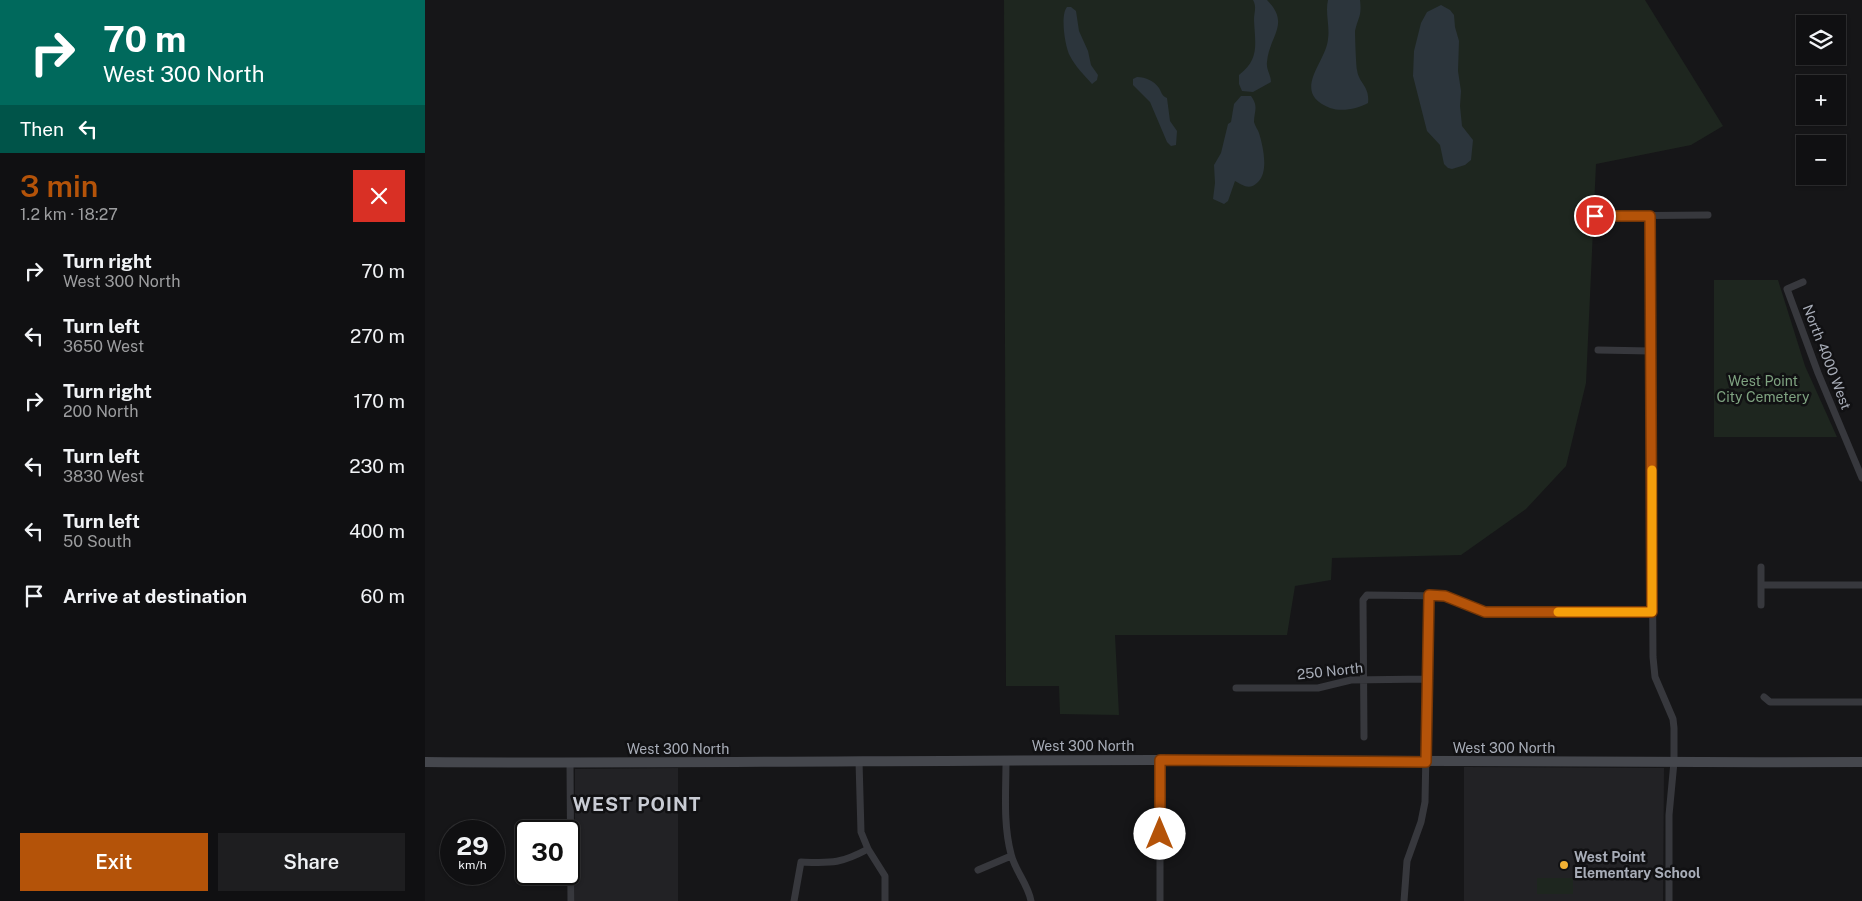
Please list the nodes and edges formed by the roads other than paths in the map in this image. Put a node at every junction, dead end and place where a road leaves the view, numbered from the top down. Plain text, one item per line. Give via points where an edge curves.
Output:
1 (1708, 215) dead end
2 (1595, 216) dead end
3 (1650, 216) junction
4 (1803, 282) dead end
5 (1598, 350) dead end
6 (1651, 351) junction
7 (1862, 478) edge
8 (1761, 567) dead end
9 (1761, 585) junction
10 (1862, 585) edge
11 (1429, 595) junction
12 (1761, 604) dead end
13 (1652, 612) junction
14 (1363, 679) junction
15 (1427, 679) junction
16 (1236, 688) dead end
17 (1764, 697) dead end
18 (1862, 702) edge
19 (1364, 737) dead end
20 (1007, 760) junction
21 (1160, 760) junction
22 (859, 761) junction
23 (425, 762) edge
24 (1426, 762) junction
25 (1674, 762) junction
26 (1862, 762) edge
27 (570, 763) junction
28 (868, 850) junction
29 (1011, 856) junction
30 (979, 870) dead end
31 (571, 901) edge
32 (794, 901) edge
33 (885, 901) edge
34 (1031, 901) edge
35 (1161, 901) edge
36 (1405, 901) edge
37 (1669, 901) edge

1 - 3 street
2 - 3 street
3 - 6 street
4 - 7 street, North 4000 West via 1787,289
5 - 6 street
6 - 13 street
8 - 9 street
9 - 10 street
9 - 12 street
11 - 13 street via 1445,596 1485,612
11 - 14 street via 1365,597
11 - 15 street
13 - 25 street via 1653,668 1673,720
14 - 15 street, 250 North
14 - 16 street, 250 North via 1318,688
14 - 19 street
15 - 24 street
17 - 18 street via 1770,702
20 - 21 main road, West 300 North
20 - 22 main road, West 300 North
20 - 29 street via 1007,829
21 - 24 main road, West 300 North
21 - 35 street
22 - 27 main road, West 300 North
22 - 28 street via 861,832
23 - 27 main road, West 300 North
24 - 25 main road, West 300 North
24 - 36 street via 1424,812 1407,861
25 - 26 main road, West 300 North
25 - 37 street via 1669,815
27 - 31 street
28 - 32 street via 833,863 801,862
28 - 33 street via 885,876
29 - 30 street
29 - 34 street

